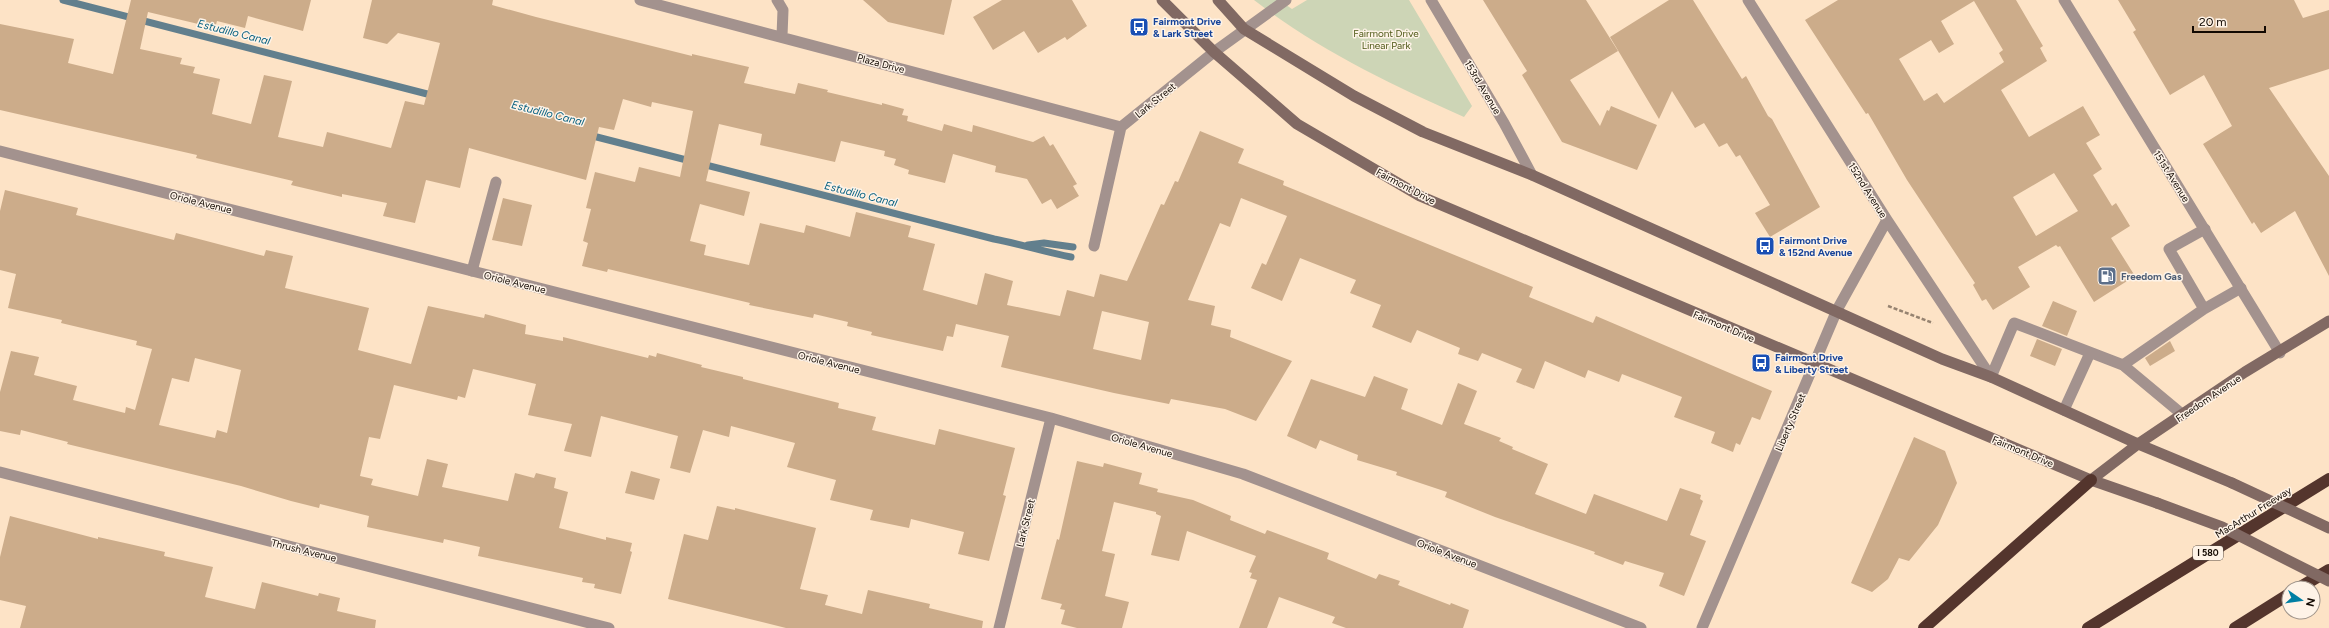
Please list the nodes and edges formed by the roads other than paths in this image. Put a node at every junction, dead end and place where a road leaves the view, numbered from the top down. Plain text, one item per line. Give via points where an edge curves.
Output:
1 (640, 0) edge
2 (777, 0) edge
3 (1162, 0) edge
4 (1218, 0) edge
5 (1286, 0) edge
6 (1431, 0) edge
7 (1748, 0) edge
8 (2064, 0) edge
9 (1244, 29) junction
10 (782, 36) junction
11 (1214, 52) junction
12 (1121, 127) junction
13 (0, 151) edge
14 (1532, 175) junction
15 (496, 182) dead end
16 (1887, 220) junction
17 (2205, 229) junction
18 (1094, 246) dead end
19 (472, 271) junction
20 (2241, 288) junction
21 (2204, 309) junction
22 (1837, 310) junction
23 (2329, 321) edge
24 (2090, 353) junction
25 (2280, 353) junction
26 (1815, 364) junction
27 (2123, 365) junction
28 (1992, 377) junction
29 (2064, 410) junction
30 (2183, 415) junction
31 (1051, 418) junction
32 (2138, 444) junction
33 (0, 472) edge
34 (2329, 479) edge
35 (2091, 480) junction
36 (2329, 528) edge
37 (2329, 570) edge
38 (2312, 580) edge
39 (2329, 581) edge
40 (2281, 599) edge
41 (609, 628) edge
42 (999, 628) edge
43 (1641, 628) edge
44 (1702, 628) edge
45 (1924, 628) edge
46 (2088, 628) edge
47 (2235, 628) edge

1 - 10 street, Plaza Drive
2 - 10 street via 783,10
3 - 11 main road, Fairmont Drive
4 - 9 main road
5 - 9 street, Lark Street
6 - 14 street, 153rd Avenue
7 - 16 street, 152nd Avenue
8 - 17 street, 151st Avenue
9 - 11 street, Lark Street
9 - 14 main road via 1354,96 1424,132
10 - 12 street, Plaza Drive
11 - 12 street, Lark Street
11 - 26 main road, Fairmont Drive via 1298,124 1420,196
12 - 18 street
13 - 19 street, Oriole Avenue
14 - 22 main road
15 - 19 street
16 - 22 street, Liberty Street
16 - 28 street, 152nd Avenue
17 - 20 street, 151st Avenue
17 - 21 street via 2169,249
19 - 31 street, Oriole Avenue
20 - 21 street
20 - 25 street, 151st Avenue
21 - 27 street
22 - 26 street, Liberty Street
22 - 28 main road via 1942,359
23 - 25 main road, Freedom Avenue
24 - 27 street
24 - 28 street via 2014,323
24 - 29 street
25 - 30 main road, Freedom Avenue via 2245,372
26 - 35 main road, Fairmont Drive
26 - 44 street, Liberty Street
27 - 30 street
28 - 29 main road
29 - 32 main road
30 - 32 main road, Freedom Avenue
31 - 42 street, Lark Street
31 - 43 street, Oriole Avenue via 1243,474
32 - 35 main road, Freedom Avenue
32 - 36 main road, bridge via 2232,483
33 - 41 street, Thrush Avenue
34 - 46 highway, MacArthur Freeway / I 580
35 - 39 main road, Fairmont Drive, bridge via 2222,527
35 - 45 highway
37 - 38 highway
40 - 47 highway

